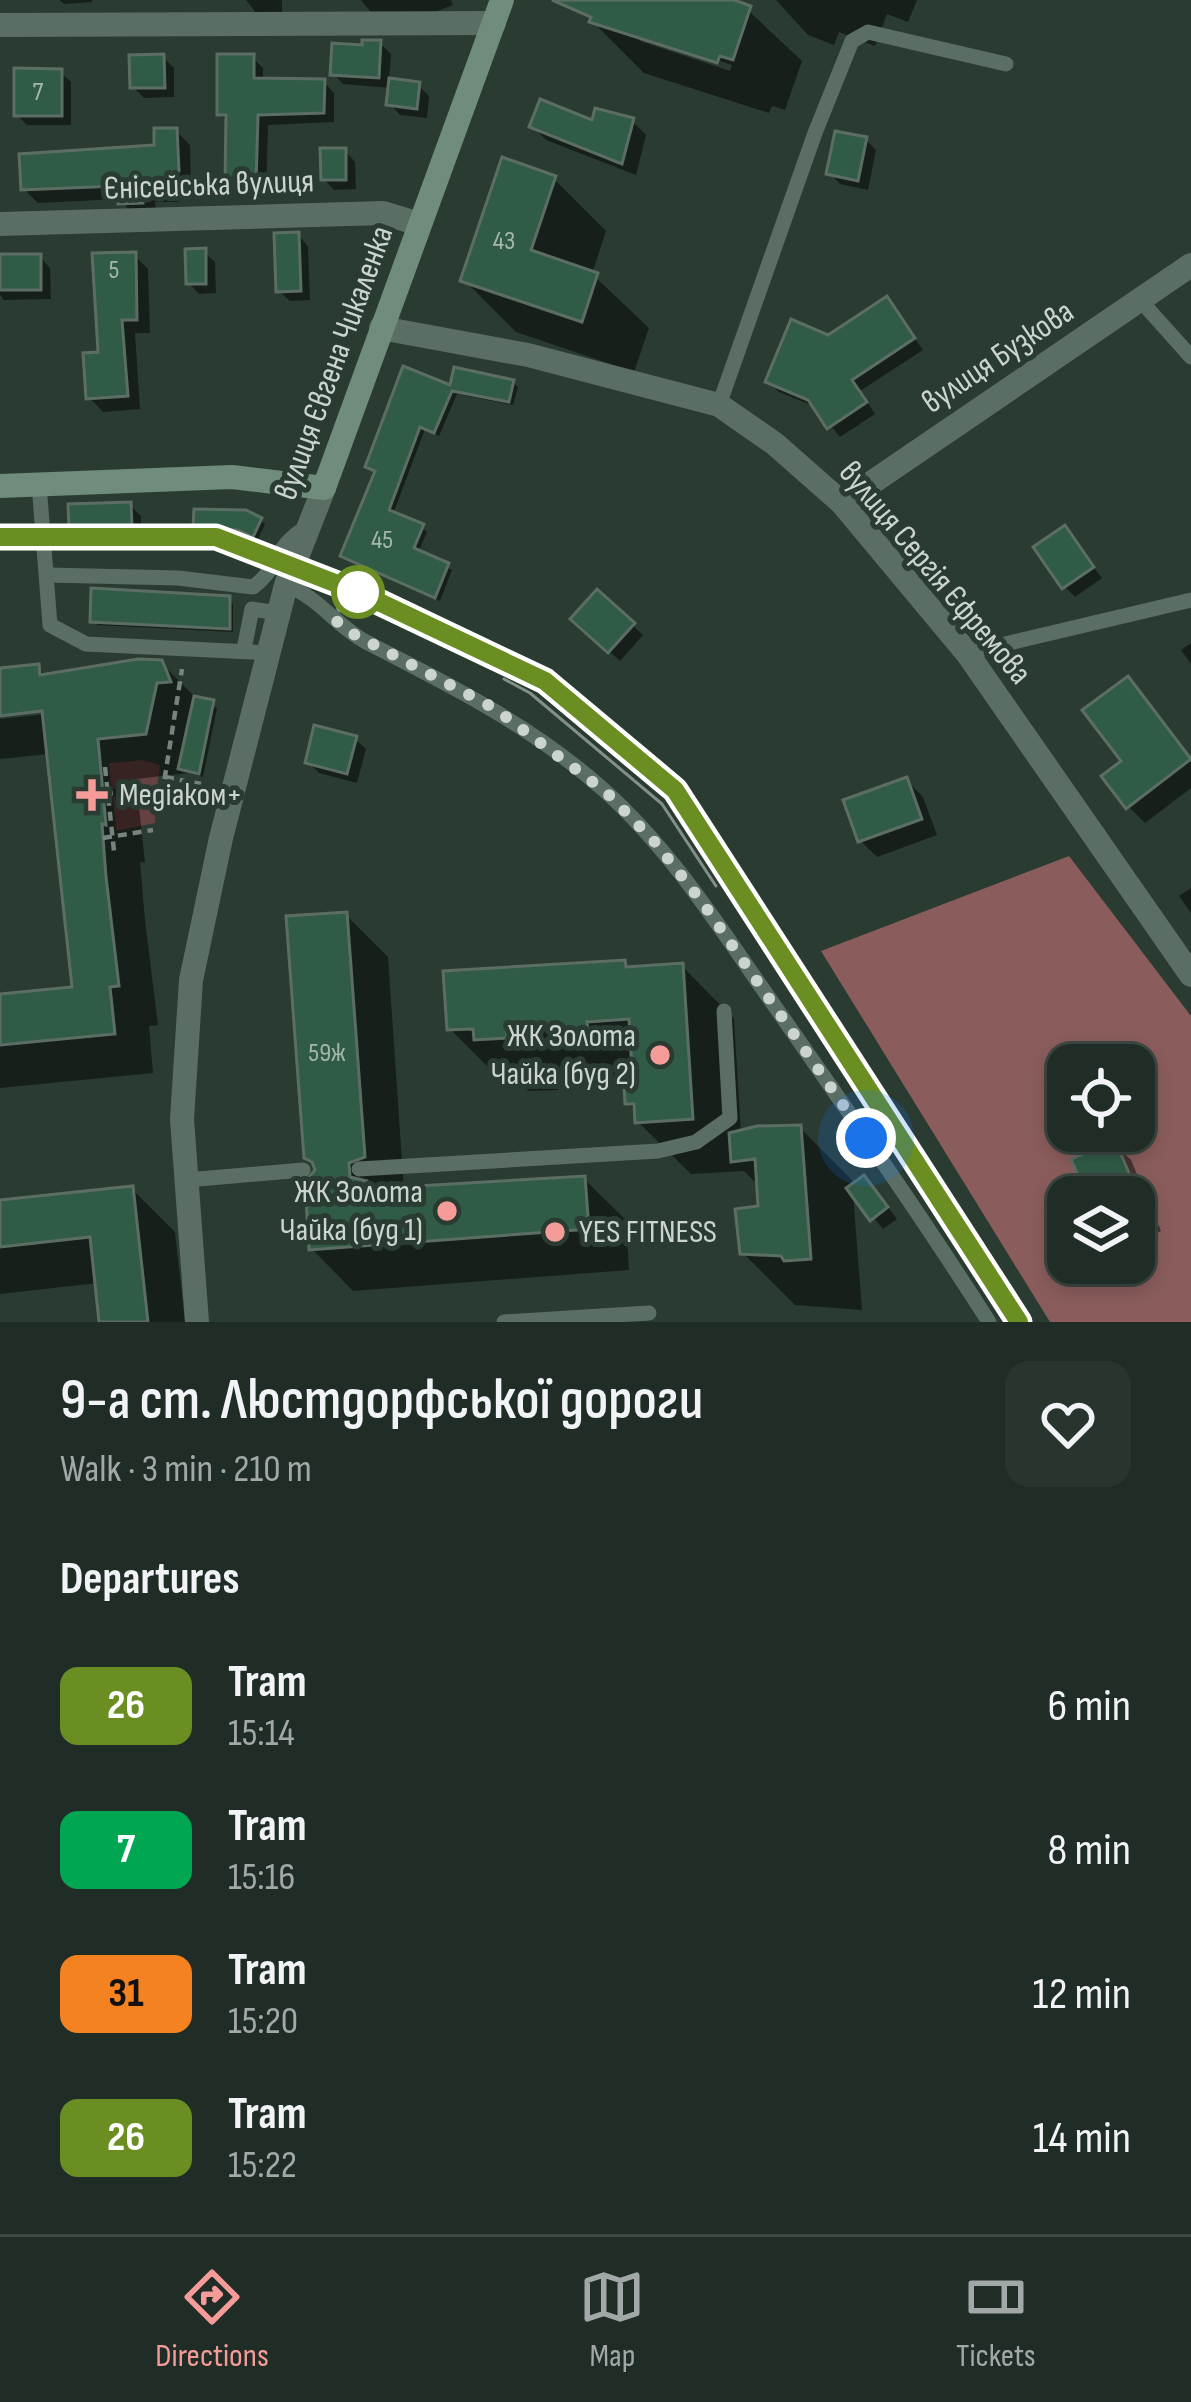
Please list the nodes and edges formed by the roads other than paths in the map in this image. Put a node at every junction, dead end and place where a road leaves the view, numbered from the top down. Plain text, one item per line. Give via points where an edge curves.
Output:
1 (480, 0) edge
2 (498, 11) edge
3 (0, 25) edge
4 (1006, 64) dead end
5 (0, 224) edge
6 (419, 224) junction
7 (1191, 265) edge
8 (1140, 300) junction
9 (381, 328) junction
10 (1191, 356) edge
11 (719, 405) junction
12 (39, 484) junction
13 (0, 486) edge
14 (324, 488) junction
15 (842, 503) junction
16 (313, 524) junction
17 (48, 575) junction
18 (286, 585) junction
19 (1191, 600) edge
20 (256, 651) junction
21 (967, 653) junction
22 (1191, 975) edge
23 (724, 1011) dead end
24 (359, 1169) dead end
25 (303, 1170) dead end
26 (187, 1180) junction
27 (649, 1313) dead end
28 (197, 1322) edge
29 (504, 1322) edge
30 (989, 1322) edge

1 - 2 street
2 - 3 street
2 - 6 street, вулиця Євгена Чикаленка
4 - 11 lane via 868,32 852,41
5 - 6 street, Єнісейська вулиця via 383,213
6 - 9 street, вулиця Євгена Чикаленка
7 - 8 street, вулиця Бузкова
8 - 10 lane
8 - 15 street, вулиця Бузкова
9 - 11 street, вулиця Сергія Єфремова via 528,355
9 - 14 street, вулиця Євгена Чикаленка
11 - 15 street, вулиця Сергія Єфремова
12 - 13 street
12 - 14 street via 232,477
12 - 17 lane
14 - 16 street, вулиця Євгена Чикаленка
15 - 21 street, вулиця Сергія Єфремова
16 - 17 lane via 287,538 254,587
16 - 18 street, вулиця Євгена Чикаленка
17 - 20 lane via 50,625 86,644
18 - 20 street, вулиця Євгена Чикаленка
18 - 30 lane via 321,603 344,629 494,708 556,751 654,841
19 - 21 lane
20 - 26 street, вулиця Євгена Чикаленка via 191,980 182,1119
21 - 22 street, вулиця Сергія Єфремова
23 - 24 lane via 730,1118 696,1142
25 - 26 lane
26 - 28 street, вулиця Євгена Чикаленка
27 - 29 lane

